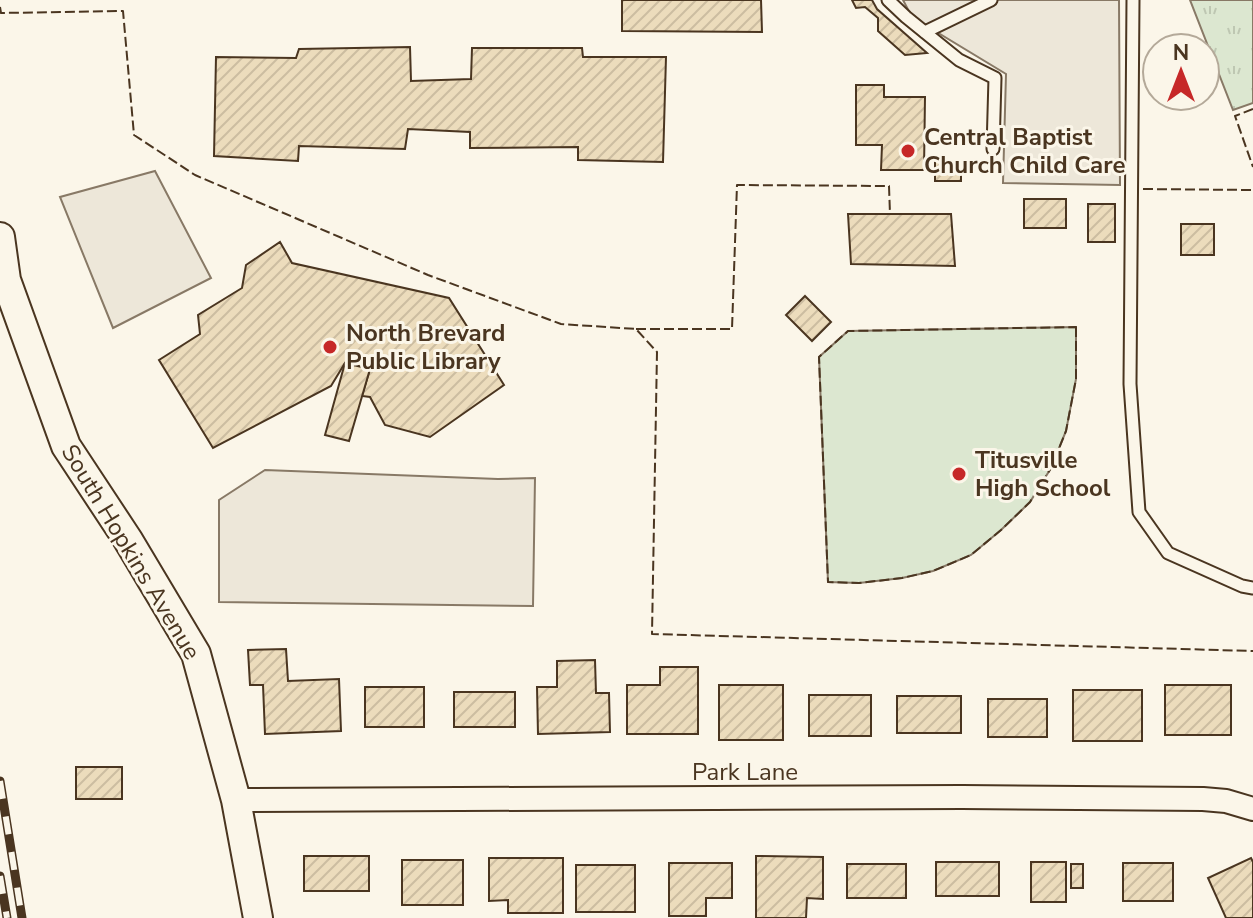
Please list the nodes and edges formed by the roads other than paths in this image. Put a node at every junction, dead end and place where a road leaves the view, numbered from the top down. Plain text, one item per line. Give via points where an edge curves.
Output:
1 (888, 0) edge
2 (991, 0) edge
3 (1133, 0) edge
4 (925, 32) junction
5 (993, 149) dead end
6 (0, 237) edge
7 (1253, 588) edge
8 (236, 800) junction
9 (1253, 809) edge
10 (258, 918) edge

1 - 4 lane
2 - 4 lane
3 - 7 lane via 1130,384 1139,512 1168,553
4 - 5 lane via 959,60 995,78
6 - 8 street, South Hopkins Avenue via 6,280 66,446 196,654
8 - 9 street, Park Lane via 1188,798
8 - 10 street, South Hopkins Avenue

